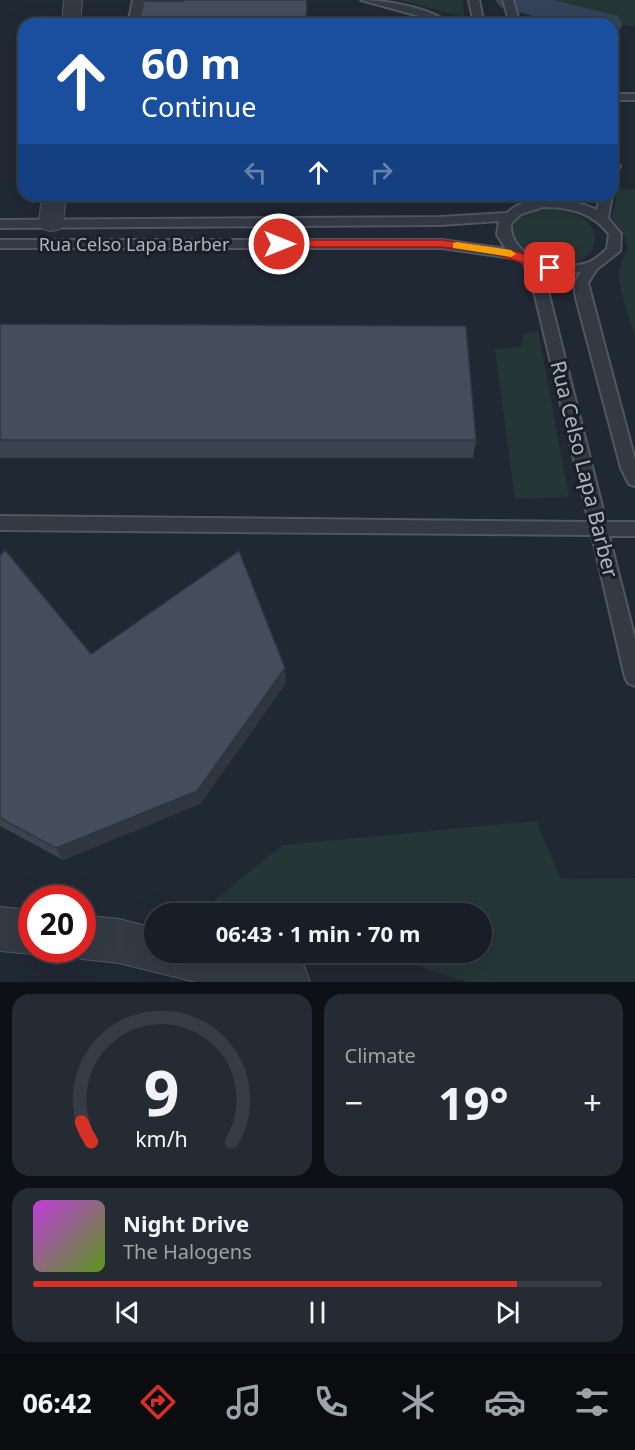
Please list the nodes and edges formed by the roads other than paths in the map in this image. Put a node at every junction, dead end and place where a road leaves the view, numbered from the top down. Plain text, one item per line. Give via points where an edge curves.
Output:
1 (73, 0) edge
2 (138, 0) edge
3 (366, 0) edge
4 (508, 0) edge
5 (474, 3) edge
6 (72, 18) edge
7 (134, 18) edge
8 (435, 18) edge
9 (478, 18) edge
10 (514, 18) edge
11 (618, 97) edge
12 (635, 97) edge
13 (53, 201) edge
14 (513, 201) edge
15 (582, 201) edge
16 (603, 201) edge
17 (511, 214) junction
18 (597, 215) junction
19 (0, 224) edge
20 (51, 224) junction
21 (0, 244) edge
22 (524, 259) junction
23 (592, 266) junction
24 (635, 480) edge
25 (0, 523) edge
26 (601, 528) junction
27 (635, 529) edge
28 (635, 677) edge
29 (0, 929) edge
30 (18, 931) edge
31 (96, 939) edge
32 (144, 947) edge
33 (197, 963) edge
34 (244, 978) edge
35 (288, 982) edge

1 - 6 street
2 - 7 lane
3 - 8 lane
4 - 10 lane
5 - 9 lane
11 - 12 lane
13 - 20 street
14 - 17 lane
15 - 18 lane
16 - 18 lane
17 - 18 lane via 526,206 559,203
17 - 20 lane, Rua Celso Lapa Barber via 440,221
17 - 22 lane via 503,226 503,236
18 - 23 lane via 615,234 616,243 613,251
19 - 20 lane, Rua Celso Lapa Barber
21 - 22 lane, Rua Celso Lapa Barber via 442,243
22 - 23 lane via 550,268 572,270
22 - 26 lane, Rua Celso Lapa Barber via 540,287
23 - 24 lane via 581,283 583,298
25 - 26 lane
26 - 27 lane
26 - 28 lane, Rua Celso Lapa Barber
29 - 30 street
31 - 32 street
33 - 34 street
34 - 35 street

